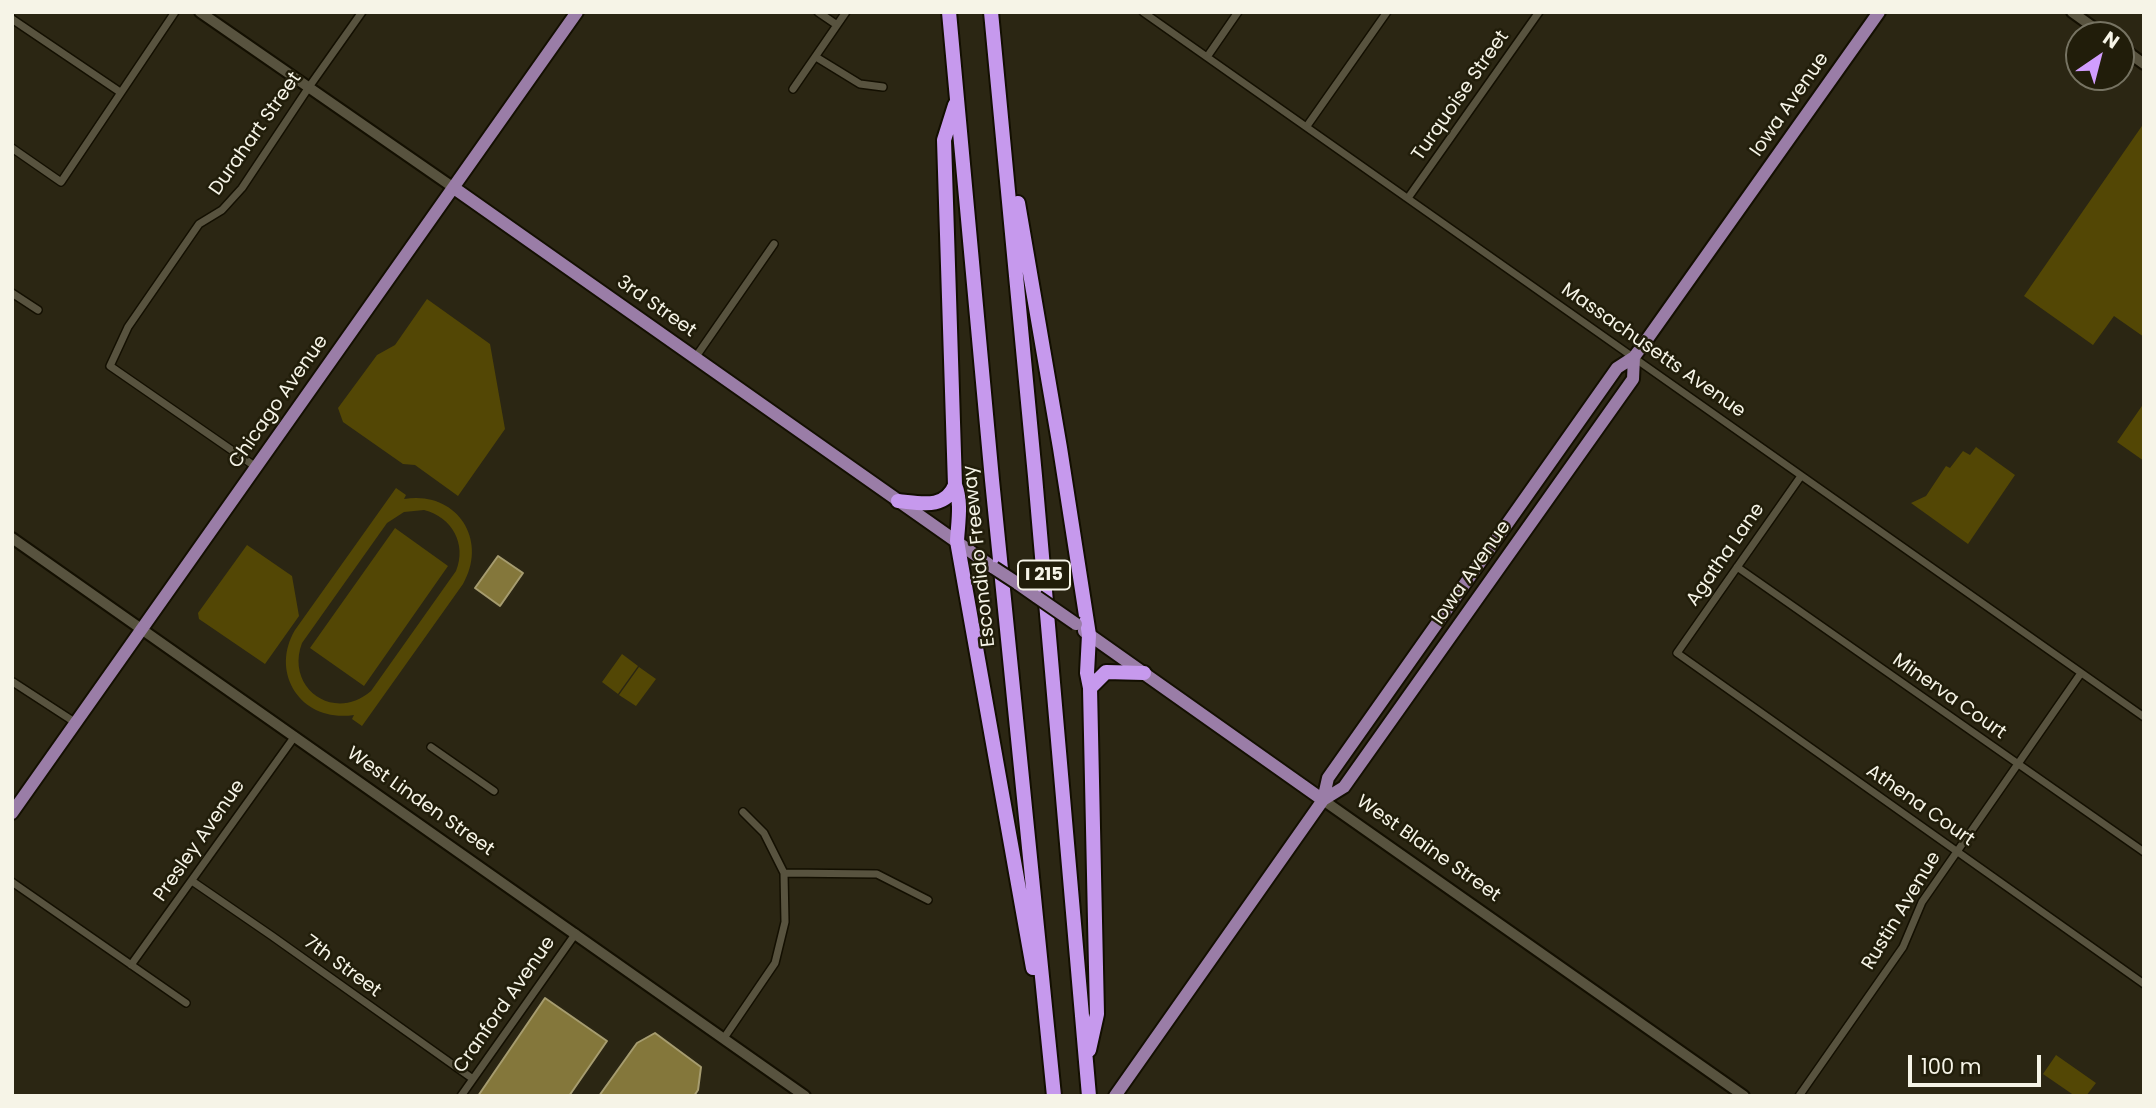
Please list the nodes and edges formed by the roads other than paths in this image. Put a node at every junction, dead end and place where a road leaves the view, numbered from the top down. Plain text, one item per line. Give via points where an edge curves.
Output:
1 (175, 12) edge
2 (200, 12) edge
3 (362, 12) edge
4 (577, 12) edge
5 (818, 12) edge
6 (846, 12) edge
7 (949, 12) edge
8 (990, 12) edge
9 (1143, 12) edge
10 (1238, 12) edge
11 (1387, 12) edge
12 (1539, 12) edge
13 (1879, 12) edge
14 (12, 19) edge
15 (837, 25) junction
16 (816, 57) junction
17 (1207, 57) junction
18 (309, 87) junction
19 (883, 87) dead end
20 (998, 88) junction
21 (793, 89) dead end
22 (120, 92) junction
23 (957, 97) junction
24 (1307, 126) junction
25 (12, 148) edge
26 (454, 188) junction
27 (1408, 198) junction
28 (774, 244) dead end
29 (12, 292) edge
30 (38, 310) dead end
31 (1634, 357) junction
32 (695, 358) junction
33 (256, 467) junction
34 (1801, 475) junction
35 (955, 485) junction
36 (898, 501) junction
37 (12, 538) edge
38 (963, 545) junction
39 (1737, 567) junction
40 (143, 629) junction
41 (1089, 635) junction
42 (1677, 653) joint
43 (1143, 673) junction
44 (2081, 673) junction
45 (13, 682) edge
46 (1090, 688) junction
47 (2144, 717) edge
48 (76, 723) junction
49 (295, 736) junction
50 (431, 747) dead end
51 (2018, 764) junction
52 (494, 790) dead end
53 (1323, 800) junction
54 (743, 812) dead end
55 (12, 813) edge
56 (1956, 851) junction
57 (2144, 852) edge
58 (784, 873) junction
59 (192, 881) junction
60 (12, 882) edge
61 (928, 900) dead end
62 (576, 933) junction
63 (131, 965) junction
64 (2144, 984) edge
65 (186, 1003) dead end
66 (724, 1038) junction
67 (1050, 1062) junction
68 (1086, 1062) junction
69 (472, 1079) junction
70 (461, 1096) edge
71 (805, 1096) edge
72 (1054, 1096) edge
73 (1089, 1096) edge
74 (1115, 1096) edge
75 (1744, 1096) edge
76 (1799, 1096) edge

1 - 22 street
2 - 18 main road, 3rd Street
3 - 18 street, Durahart Street
4 - 26 main road, Chicago Avenue
5 - 15 street
6 - 15 street
7 - 23 highway, Escondido Freeway / I 215
8 - 20 highway, I 215
9 - 17 street, Massachusetts Avenue
10 - 17 street
11 - 24 street
12 - 27 street, Turquoise Street
13 - 31 main road, Iowa Avenue
14 - 22 street
15 - 16 street
16 - 19 street via 860,84
16 - 21 street
17 - 24 street, Massachusetts Avenue
18 - 26 main road, 3rd Street
18 - 33 street, Durahart Street via 242,188 222,210 199,224 128,327 110,366
20 - 41 highway
20 - 68 highway, I 215
22 - 25 street via 61,182
23 - 35 highway via 944,140
23 - 67 highway, Escondido Freeway / I 215
24 - 27 street, Massachusetts Avenue
26 - 32 main road, 3rd Street
26 - 33 main road, Chicago Avenue
27 - 31 street, Massachusetts Avenue
28 - 32 street
29 - 30 street
31 - 34 street, Massachusetts Avenue
31 - 53 main road, Iowa Avenue via 1616,368 1328,778
31 - 53 main road, Iowa Avenue via 1633,379 1344,787
32 - 36 main road, 3rd Street
33 - 40 main road, Chicago Avenue
34 - 39 street, Agatha Lane
34 - 44 street, Massachusetts Avenue
35 - 36 highway via 939,502
35 - 38 highway
36 - 38 main road, 3rd Street
37 - 40 main road, West Linden Street
38 - 41 main road, 3rd Street, bridge
38 - 67 highway via 1003,811
39 - 42 street, Agatha Lane
39 - 51 street, Minerva Court
40 - 48 main road, Chicago Avenue
40 - 49 main road, West Linden Street
41 - 43 main road, West Blaine Street
41 - 46 highway
42 - 56 street, Athena Court
43 - 46 highway via 1106,672
43 - 53 main road, West Blaine Street
44 - 47 street, Massachusetts Avenue
44 - 51 street, Rustin Avenue
45 - 48 street
46 - 68 highway via 1097,1014
48 - 55 main road, Chicago Avenue
49 - 59 street, Presley Avenue
49 - 62 main road, West Linden Street
50 - 52 street
51 - 56 street, Rustin Avenue
51 - 57 street, Minerva Court
53 - 74 main road, Iowa Avenue
53 - 75 main road, West Blaine Street
54 - 58 street via 764,833
56 - 64 street, Athena Court
56 - 76 street, Rustin Avenue via 1922,902 1903,947
58 - 61 street via 877,874
58 - 66 street via 785,922 779,954
59 - 63 street, Presley Avenue
59 - 69 street, 7th Street
60 - 63 street
62 - 66 main road, West Linden Street
62 - 69 street, Cranford Avenue
63 - 65 street
66 - 71 main road, West Linden Street
67 - 72 highway, Escondido Freeway / I 215
68 - 73 highway, I 215
69 - 70 street, Cranford Avenue

